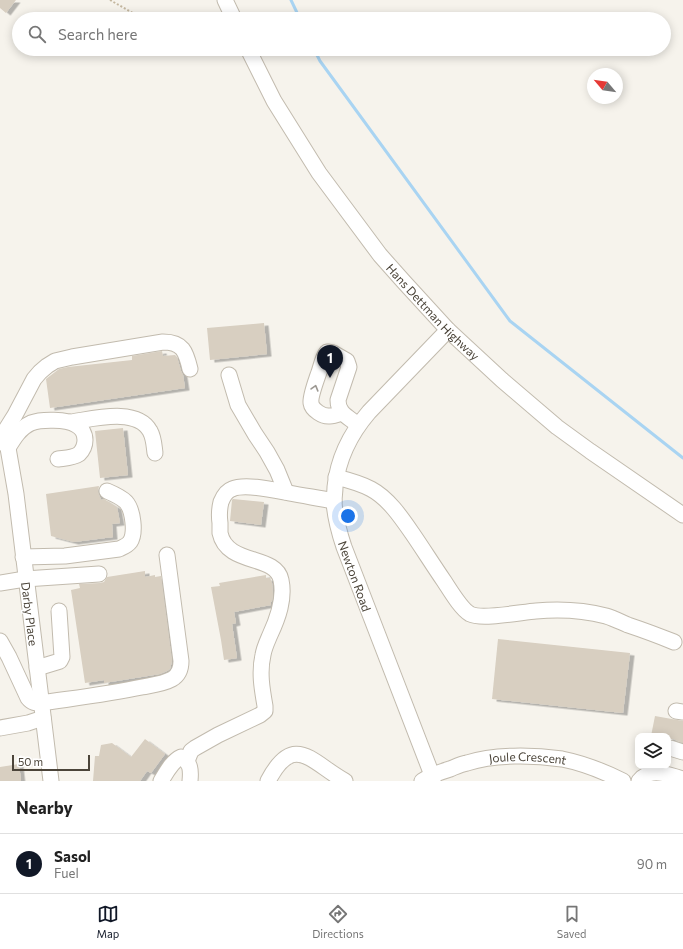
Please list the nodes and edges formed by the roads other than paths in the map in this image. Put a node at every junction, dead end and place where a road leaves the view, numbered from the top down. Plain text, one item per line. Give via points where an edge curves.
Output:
1 (225, 0) edge
2 (231, 12) edge
3 (252, 56) edge
4 (448, 330) junction
5 (190, 369) dead end
6 (229, 375) dead end
7 (342, 413) dead end
8 (71, 422) junction
9 (358, 424) junction
10 (8, 448) junction
11 (155, 453) dead end
12 (58, 459) dead end
13 (336, 477) junction
14 (107, 490) dead end
15 (286, 492) junction
16 (334, 501) junction
17 (683, 515) edge
18 (166, 555) dead end
19 (23, 557) junction
20 (99, 574) dead end
21 (25, 579) junction
22 (0, 583) edge
23 (59, 611) dead end
24 (0, 641) edge
25 (674, 642) dead end
26 (37, 668) junction
27 (42, 710) junction
28 (0, 728) edge
29 (187, 761) junction
30 (588, 774) edge
31 (429, 779) edge
32 (683, 779) edge
33 (50, 781) edge
34 (161, 781) edge
35 (190, 781) edge
36 (268, 781) edge
37 (345, 781) edge
38 (623, 781) edge
39 (639, 781) edge

1 - 2 street
3 - 4 street, Hans Dettman Highway via 274,100 319,173 380,255
4 - 9 street, Newton Road
4 - 17 street, Hans Dettman Highway via 557,427
5 - 10 street, Darby Place via 183,349 170,342 54,361 34,379 5,431 3,441
6 - 15 street via 238,405 277,470
7 - 9 street
8 - 10 street via 43,420 31,423 16,435
8 - 11 street via 112,416 136,419 145,424 150,431
8 - 12 street via 82,430 85,436 83,450 74,456
9 - 13 street, Newton Road via 340,460
10 - 19 street, Darby Place
13 - 16 street, Newton Road
13 - 25 street via 371,489 391,506 451,592 472,614 478,616 567,610 583,612 606,616
14 - 19 street via 122,499 131,512 132,534 126,546 66,556
15 - 16 street
15 - 29 street via 248,487 233,488 223,497 219,510 220,533 223,540 239,555 276,568 281,579 282,601 262,655 265,711 194,748
16 - 31 street, Newton Road via 336,522 344,547
18 - 27 street via 181,661 178,674 168,681
19 - 21 street, Darby Place
20 - 21 street
21 - 22 street
21 - 26 street, Darby Place
23 - 26 street via 62,657 60,662
24 - 27 street via 28,698
26 - 27 street, Darby Place
27 - 28 street via 28,723
27 - 33 street, Darby Place
29 - 34 street via 181,757 178,759
29 - 35 street via 191,772
30 - 31 street, Joule Crescent via 563,760 513,756 468,762
30 - 38 street, Joule Crescent via 611,775
32 - 39 street via 652,772
36 - 37 street via 282,760 291,754 297,754 308,757

